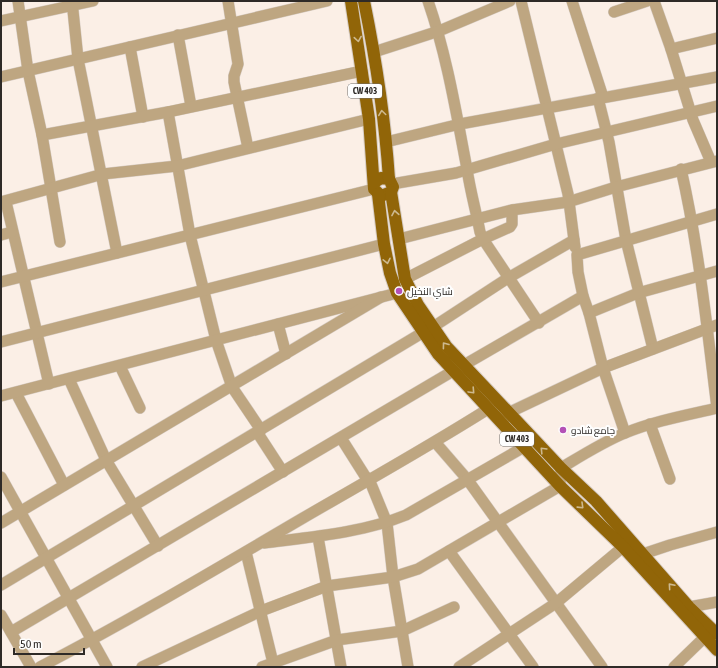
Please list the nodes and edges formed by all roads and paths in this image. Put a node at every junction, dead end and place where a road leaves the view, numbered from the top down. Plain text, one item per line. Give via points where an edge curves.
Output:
1 (18, 1) edge
2 (93, 1) edge
3 (228, 1) edge
4 (327, 1) edge
5 (351, 1) edge
6 (364, 1) edge
7 (428, 1) edge
8 (510, 1) edge
9 (520, 1) edge
10 (572, 1) edge
11 (647, 1) edge
12 (654, 1) edge
13 (72, 4) edge
14 (493, 4) edge
15 (614, 12) dead end
16 (21, 17) junction
17 (1, 21) edge
18 (232, 22) junction
19 (439, 32) junction
20 (178, 35) junction
21 (717, 38) edge
22 (130, 47) junction
23 (671, 49) junction
24 (374, 52) junction
25 (78, 59) junction
26 (28, 71) junction
27 (362, 71) junction
28 (1, 77) edge
29 (717, 77) edge
30 (681, 84) junction
31 (238, 97) junction
32 (600, 98) junction
33 (191, 106) junction
34 (717, 106) edge
35 (547, 108) junction
36 (168, 112) junction
37 (690, 113) junction
38 (143, 117) junction
39 (369, 118) junction
40 (460, 124) junction
41 (92, 126) junction
42 (607, 132) junction
43 (42, 135) junction
44 (386, 142) junction
45 (556, 144) junction
46 (248, 148) junction
47 (714, 161) edge
48 (177, 166) junction
49 (467, 169) junction
50 (681, 169) junction
51 (102, 174) junction
52 (391, 185) junction
53 (51, 187) junction
54 (616, 187) junction
55 (376, 189) junction
56 (3, 202) edge
57 (568, 202) junction
58 (512, 210) junction
59 (717, 214) edge
60 (478, 219) junction
61 (693, 220) junction
62 (12, 232) junction
63 (1, 235) edge
64 (190, 235) junction
65 (399, 239) junction
66 (483, 239) junction
67 (574, 240) junction
68 (626, 240) junction
69 (60, 242) dead end
70 (384, 244) junction
71 (117, 253) junction
72 (577, 255) junction
73 (717, 271) edge
74 (24, 276) junction
75 (700, 276) junction
76 (508, 278) junction
77 (405, 280) junction
78 (1, 282) edge
79 (203, 290) junction
80 (397, 293) junction
81 (638, 293) junction
82 (583, 296) junction
83 (381, 297) junction
84 (589, 313) junction
85 (539, 323) junction
86 (278, 324) junction
87 (433, 327) junction
88 (713, 327) edge
89 (37, 332) junction
90 (422, 332) junction
91 (216, 340) junction
92 (1, 342) edge
93 (653, 349) junction
94 (286, 354) junction
95 (120, 366) junction
96 (458, 368) junction
97 (603, 368) junction
98 (69, 379) junction
99 (49, 384) junction
100 (232, 387) junction
101 (16, 393) junction
102 (1, 396) edge
103 (140, 408) dead end
104 (717, 408) edge
105 (488, 409) junction
106 (508, 413) junction
107 (650, 424) junction
108 (259, 431) junction
109 (625, 433) junction
110 (341, 438) junction
111 (435, 442) junction
112 (524, 447) junction
113 (106, 460) junction
114 (561, 468) junction
115 (283, 472) junction
116 (1, 477) edge
117 (369, 479) junction
118 (468, 479) junction
119 (670, 479) dead end
120 (64, 485) junction
121 (560, 486) junction
122 (134, 505) junction
123 (20, 512) junction
124 (498, 522) junction
125 (1, 523) edge
126 (387, 523) junction
127 (717, 532) edge
128 (318, 536) junction
129 (259, 544) junction
130 (158, 546) junction
131 (623, 547) junction
132 (449, 551) junction
133 (246, 552) junction
134 (643, 554) junction
135 (47, 558) junction
136 (393, 577) junction
137 (1, 585) edge
138 (327, 586) junction
139 (70, 598) junction
140 (717, 602) edge
141 (556, 603) junction
142 (454, 607) dead end
143 (689, 607) junction
144 (261, 611) junction
145 (1, 615) edge
146 (402, 631) junction
147 (10, 632) junction
148 (711, 633) edge
149 (508, 634) junction
150 (92, 640) junction
151 (337, 640) junction
152 (717, 650) edge
153 (273, 664) edge
154 (471, 664) edge
155 (31, 667) edge
156 (40, 667) edge
157 (107, 667) edge
158 (142, 667) edge
159 (262, 667) edge
160 (341, 667) edge
161 (408, 667) edge
162 (459, 667) edge
163 (533, 667) edge
164 (602, 667) edge
165 (674, 667) edge

1 - 16 street
2 - 13 street
3 - 18 street
4 - 18 street
5 -> 27 main road, CW 403
6 - 24 main road, CW 403
7 - 19 street
8 - 14 street
9 - 35 street
10 - 32 street
11 - 15 street
12 - 23 street
13 - 16 street
13 - 25 street
14 - 19 street
16 - 17 street
16 - 26 street
18 - 20 street
18 - 31 street via 238,64 234,76
19 - 24 street
19 - 40 street
20 - 22 street
20 - 33 street
21 - 23 street
22 - 25 street
22 - 38 street
23 - 30 street
44 -> 24 main road, CW 403
25 - 26 street
25 - 41 street
26 - 28 street
26 - 43 street
27 - 31 street
27 - 39 main road, CW 403
29 - 30 street
30 - 32 street
30 - 37 street
31 - 33 street
31 - 46 street
32 - 35 street
32 - 42 street
33 - 36 street
34 - 37 street
35 - 40 street
35 - 45 street
36 - 38 street
36 - 48 street
37 - 42 street
37 - 47 street
38 - 41 street
39 - 46 street
39 - 55 main road, CW 403
40 - 44 street
40 - 49 street
41 - 43 street
41 - 51 street
42 - 45 street
42 - 54 street
43 - 53 street
44 - 52 main road, CW 403
45 - 49 street
45 - 57 street
46 - 48 street
47 - 50 street
48 - 51 street
48 - 64 street
49 - 52 street
49 - 60 street
50 - 54 street
50 - 61 street
51 - 53 street
51 - 71 street
52 - 55 main road via 385,196
52 - 55 main road via 381,178
65 -> 52 main road, CW 403
53 - 56 street
53 - 69 street
54 - 57 street
54 - 68 street
55 - 64 street
55 - 70 main road, CW 403
56 - 62 street
57 - 58 street
57 - 67 street
58 - 60 street
58 - 66 street via 510,227
59 - 61 street
60 - 65 street
60 - 66 street
61 - 68 street
61 - 75 street
62 - 63 street
62 - 74 street
64 - 71 street
64 - 79 street
65 - 77 main road, CW 403
66 - 76 street
66 - 77 street
67 - 72 street
67 - 76 street
68 - 72 street
68 - 81 street
70 - 79 street
70 -> 80 main road, CW 403
71 - 74 street
72 - 82 street
73 - 75 street
74 - 78 street
74 - 89 street
75 - 81 street
75 - 88 street
76 - 85 street
76 - 87 street
77 - 87 main road, CW 403
79 - 89 street
79 - 91 street
80 - 83 street
80 - 90 main road, CW 403
81 - 84 street
81 - 93 street
82 - 84 street
82 - 85 street
83 - 86 street
83 - 94 street
84 - 97 street
85 - 96 street
86 - 91 street
86 - 94 street
96 -> 87 main road, CW 403
88 - 93 street
88 - 104 street
89 - 92 street
89 - 99 street
90 - 96 main road, CW 403
90 - 108 street
91 - 95 street
91 - 100 street
93 - 97 street
94 - 100 street
95 - 98 street
95 - 103 street
96 -> 105 main road, CW 403
96 - 106 main road, CW 403
96 - 110 street
97 - 106 street
97 - 109 street
98 - 99 street
98 - 113 street
99 - 101 street
100 - 108 street
100 - 113 street
101 - 102 street
101 - 120 street
104 - 107 street
105 - 111 street
105 - 112 main road, CW 403
114 -> 106 main road, CW 403
107 - 109 street
107 - 119 street
108 - 115 street
108 - 122 street
109 - 114 street
110 - 115 street
110 - 117 street
111 - 117 street
111 - 118 street
112 - 118 street
112 - 121 main road, CW 403
113 - 120 street
113 - 122 street
114 - 121 street
114 - 134 main road, CW 403 via 596,501
115 - 130 street
116 - 123 street
117 - 126 street
117 - 129 street
118 - 124 street
118 - 126 street via 406,515
120 - 123 street
121 - 124 street
121 -> 131 main road, CW 403
122 - 130 street
122 - 135 street
123 - 125 street
123 - 135 street
124 - 132 street
124 - 141 street
126 - 128 street
126 - 136 street
127 - 134 street
128 - 129 street
128 - 138 street
129 - 133 street
130 - 139 street
131 - 141 street
131 - 148 main road, CW 403
132 - 136 street via 418,569
132 - 149 street
133 - 144 street
133 - 150 street
143 -> 134 main road, CW 403
135 - 137 street
135 - 139 street
136 - 138 street
136 - 146 street
138 - 144 street
138 - 151 street
139 - 147 street
139 - 150 street
140 - 143 street
141 - 149 street
141 - 164 street
142 - 146 street
143 - 148 main road, CW 403
144 - 153 street
144 - 158 street
145 - 147 street
146 - 151 street
146 - 161 street
147 - 155 street
148 - 152 main road, CW 403
148 - 165 street
149 - 154 street
149 - 163 street
150 - 156 street
150 - 157 street
151 - 153 street
151 - 160 street
153 - 159 street
154 - 162 street

